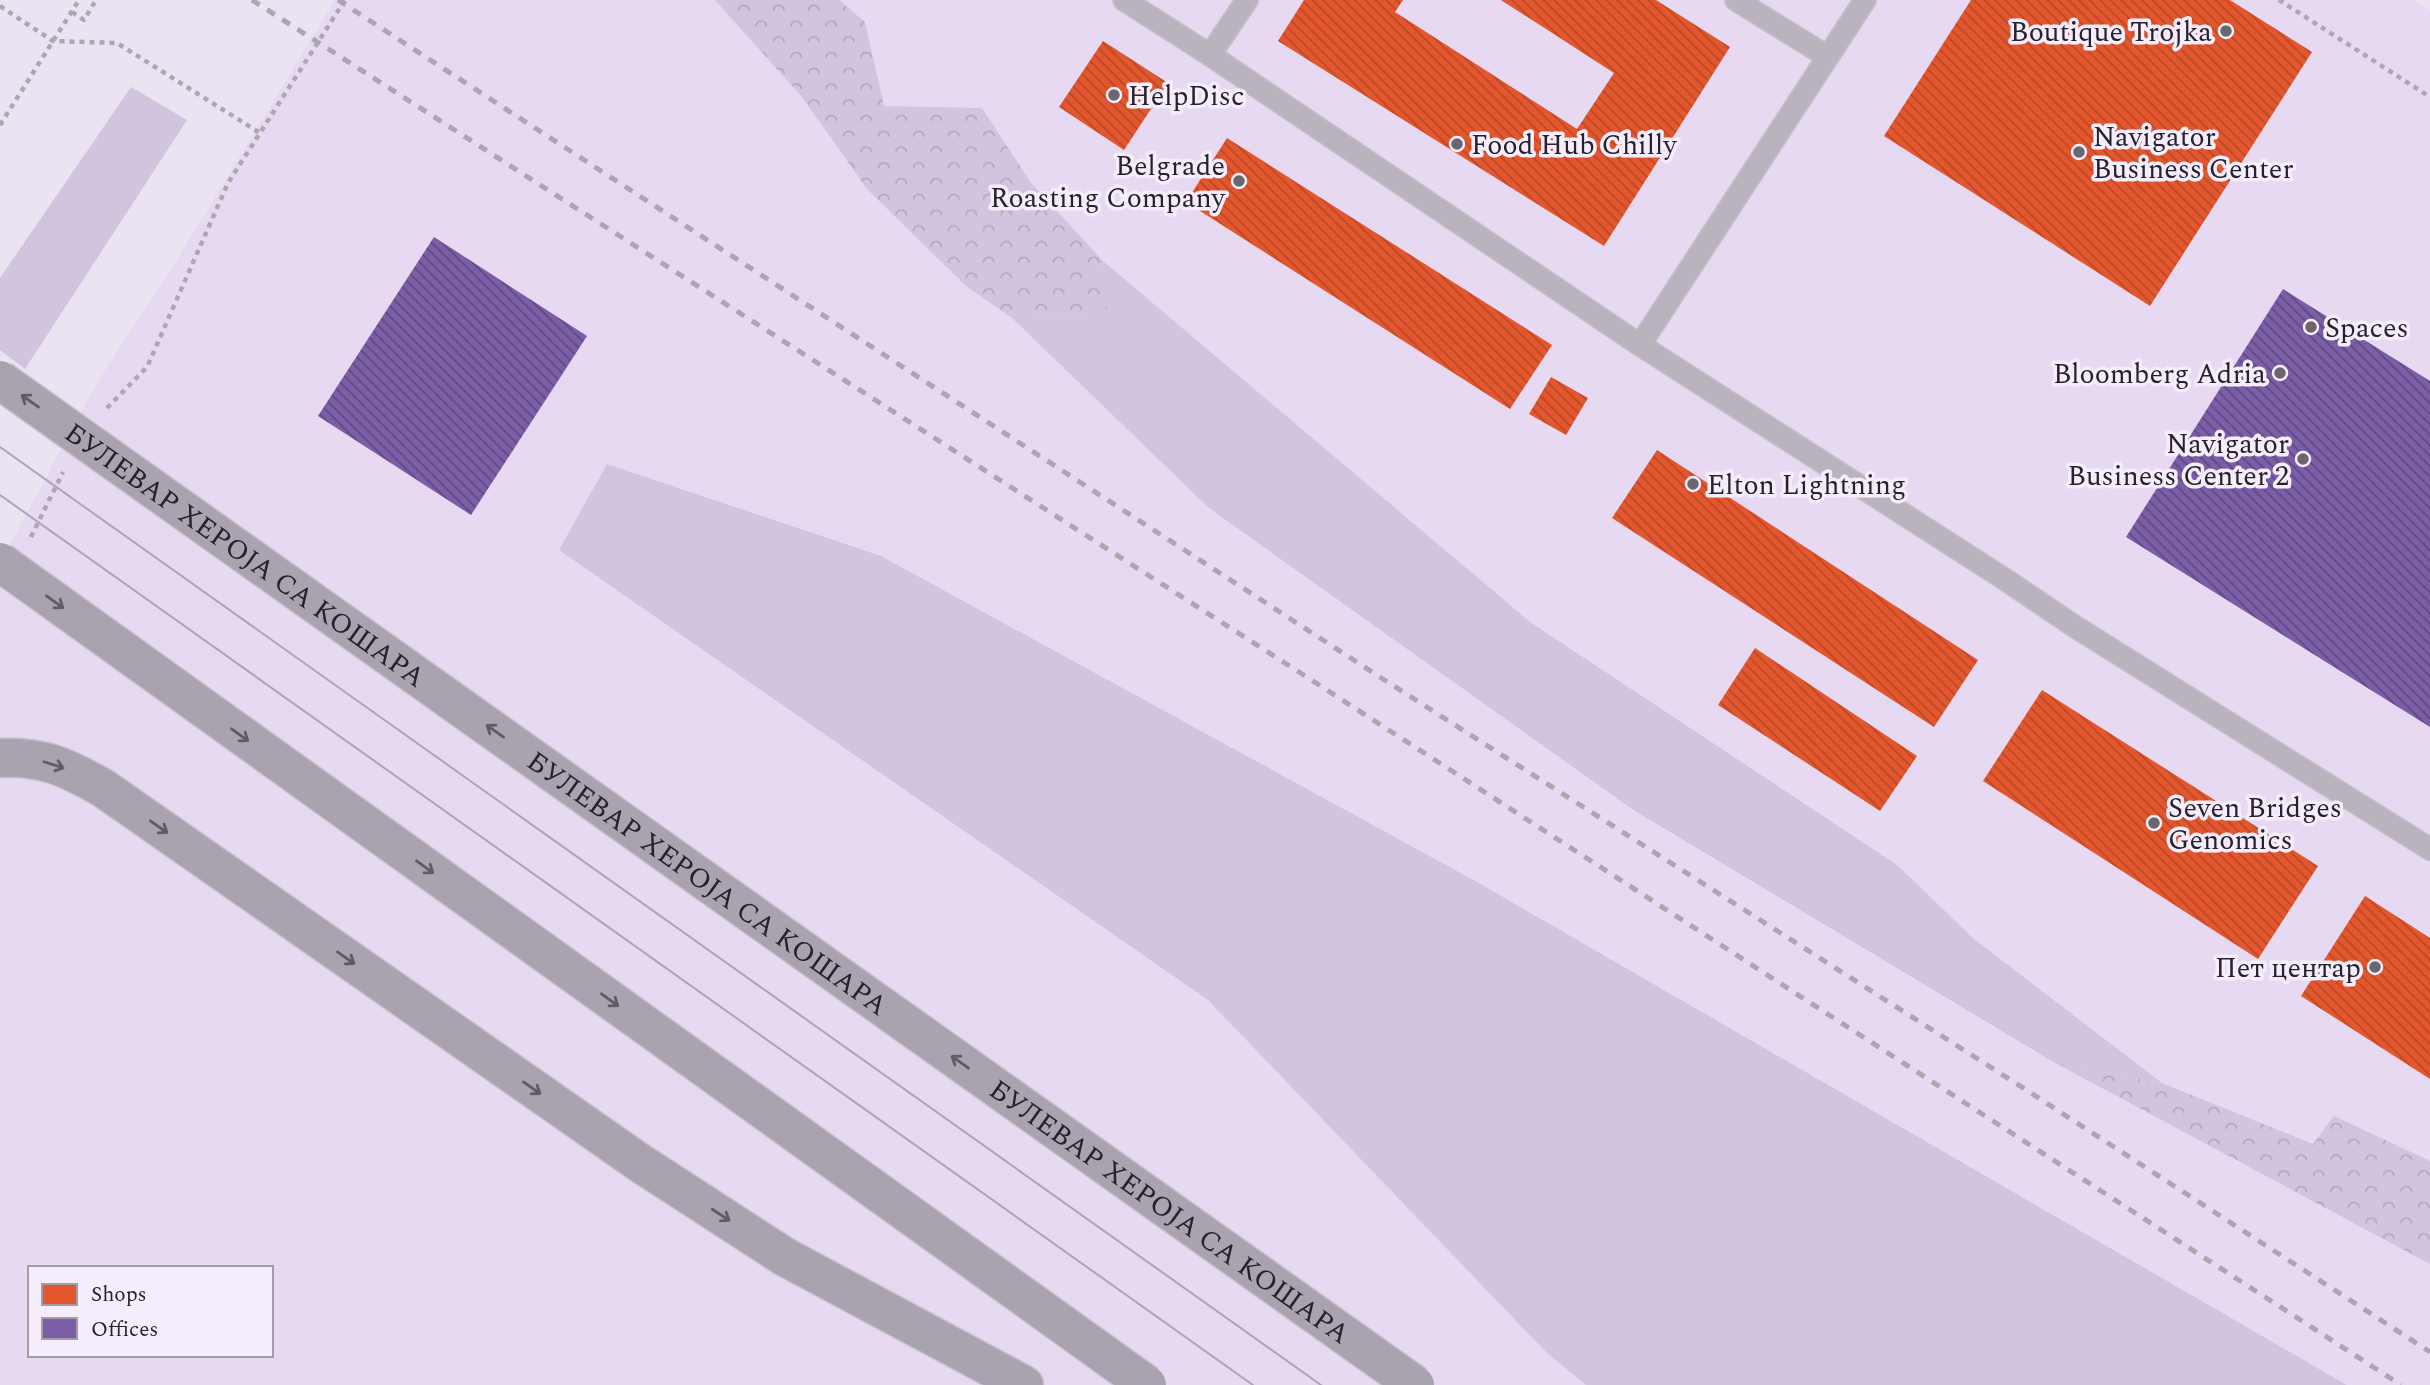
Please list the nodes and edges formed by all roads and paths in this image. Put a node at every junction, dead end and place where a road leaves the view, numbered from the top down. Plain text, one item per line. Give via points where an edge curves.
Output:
1 (79, 0) edge
2 (96, 0) edge
3 (345, 0) edge
4 (1247, 0) edge
5 (1737, 0) edge
6 (1865, 0) edge
7 (2279, 0) edge
8 (1133, 3) edge
9 (0, 6) edge
10 (72, 12) junction
11 (53, 41) junction
12 (1210, 55) junction
13 (1828, 57) junction
14 (2430, 97) edge
15 (0, 125) edge
16 (260, 133) junction
17 (1640, 345) junction
18 (0, 380) edge
19 (103, 412) dead end
20 (65, 468) dead end
21 (15, 551) edge
22 (0, 758) edge
23 (2430, 849) edge
24 (1024, 1385) edge
25 (1147, 1385) edge
26 (1415, 1385) edge

1 - 10 path
2 - 10 path via 84,20
3 - 16 path
4 - 12 lane
5 - 13 lane
6 - 13 lane
7 - 14 path
8 - 12 lane
9 - 11 path
10 - 11 path
11 - 15 path
11 - 16 path via 117,43
12 - 17 lane
13 - 17 lane
16 - 19 path via 228,183 147,367
17 - 23 lane
26 -> 18 main road, БУЛЕВАР ХЕРОЈА СА КОШАРА, bridge
20 - 21 path
21 -> 25 main road, bridge
22 -> 24 main road via 34,758 71,770 103,788 640,1163 785,1257

